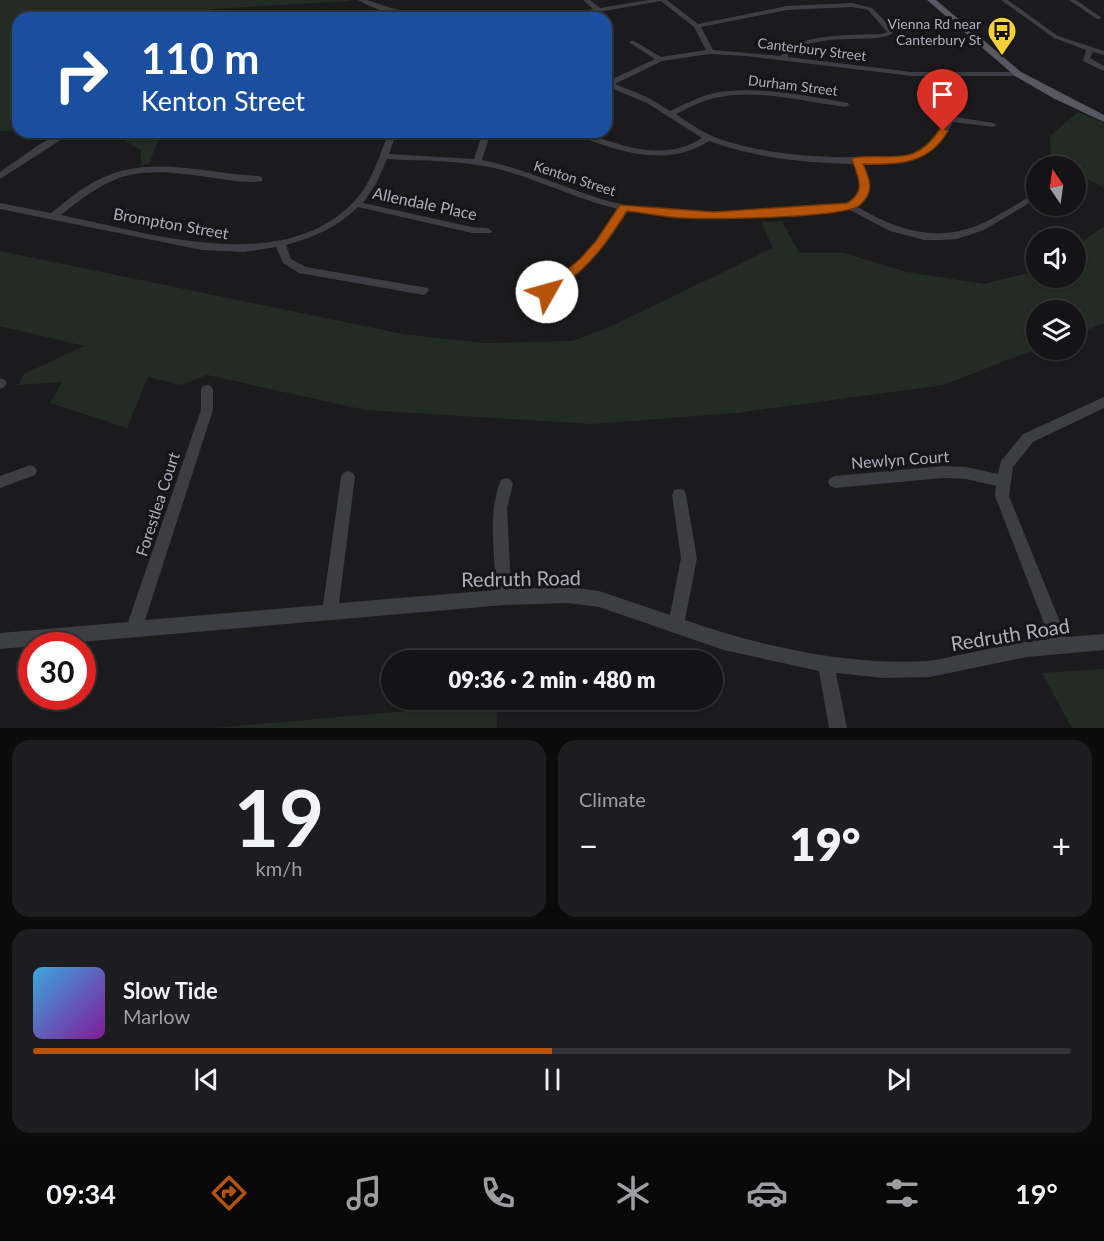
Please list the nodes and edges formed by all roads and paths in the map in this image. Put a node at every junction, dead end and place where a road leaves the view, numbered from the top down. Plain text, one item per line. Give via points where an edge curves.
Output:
1 (586, 0) edge
2 (661, 0) edge
3 (931, 0) edge
4 (1004, 0) edge
5 (1071, 0) edge
6 (365, 1) edge
7 (598, 10) junction
8 (407, 12) edge
9 (587, 12) edge
10 (1099, 18) dead end
11 (697, 26) junction
12 (632, 42) dead end
13 (1089, 50) junction
14 (710, 52) junction
15 (1102, 53) dead end
16 (784, 58) junction
17 (660, 59) junction
18 (1104, 69) edge
19 (1018, 74) junction
20 (931, 76) junction
21 (612, 82) edge
22 (612, 86) edge
23 (845, 105) dead end
24 (670, 114) junction
25 (951, 119) junction
26 (1104, 119) edge
27 (993, 125) dead end
28 (58, 138) edge
29 (390, 138) edge
30 (485, 138) edge
31 (593, 138) edge
32 (708, 138) junction
33 (382, 156) junction
34 (857, 160) junction
35 (477, 162) junction
36 (0, 176) edge
37 (259, 179) dead end
38 (1026, 202) edge
39 (356, 204) junction
40 (0, 206) edge
41 (850, 206) junction
42 (624, 207) junction
43 (53, 217) junction
44 (487, 231) dead end
45 (280, 243) junction
46 (424, 291) dead end
47 (547, 292) dead end
48 (207, 390) dead end
49 (1104, 402) edge
50 (30, 471) dead end
51 (348, 477) dead end
52 (0, 482) edge
53 (835, 482) dead end
54 (1004, 482) junction
55 (506, 484) dead end
56 (679, 495) dead end
57 (504, 597) junction
58 (330, 612) junction
59 (676, 625) junction
60 (134, 629) junction
61 (0, 641) edge
62 (1104, 642) edge
63 (1060, 644) junction
64 (826, 664) junction
65 (838, 728) edge

1 - 7 street
2 - 7 street
2 - 11 street
3 - 19 main road
4 - 13 street via 1046,31
5 - 10 street
6 - 8 street
7 - 9 street
11 - 14 street
11 - 16 street via 787,8 852,5 870,9 891,30 882,36 825,38 792,46 785,50
12 - 17 street
13 - 15 street
13 - 18 street via 1086,59
14 - 16 street, Canterbury Street
14 - 17 street, Canterbury Street
16 - 20 street, Canterbury Street
17 - 21 street, Canterbury Street
19 - 20 street, Canterbury Street
19 - 26 main road
20 - 25 street via 952,102 955,111
22 - 24 street
23 - 24 street, Durham Street via 724,93
24 - 32 street
25 - 27 street
25 - 34 street via 936,144 926,152 908,159
28 - 36 street
29 - 33 street, Brompton Street
30 - 35 street
31 - 32 street via 658,154 683,151
32 - 34 street via 777,156
33 - 35 street, Kenton Street
33 - 39 street, Brompton Street
34 - 41 street via 866,182 865,191
35 - 42 street, Kenton Street
37 - 43 street via 135,170 98,184
38 - 41 street via 975,231 938,237 894,230 873,222
39 - 44 street, Allendale Place
39 - 45 street, Brompton Street via 325,226
40 - 43 street, Brompton Street
41 - 42 street, Kenton Street via 714,215
42 - 47 street via 584,262
43 - 45 street, Brompton Street via 212,248 243,249
45 - 46 street via 287,261 303,270
48 - 60 street, Forestlea Court via 207,410
49 - 54 street via 1028,438 1006,465
50 - 52 street
51 - 58 street
53 - 54 street, Newlyn Court via 944,472
54 - 63 street via 1002,496
55 - 57 street via 500,508
56 - 59 street via 689,558
57 - 58 street, Redruth Road
57 - 59 street, Redruth Road via 567,595 599,599
58 - 60 street, Redruth Road
59 - 64 street, Redruth Road via 724,642
60 - 61 street, Redruth Road
62 - 63 street, Redruth Road
63 - 64 street, Redruth Road via 930,669 884,670
64 - 65 street

